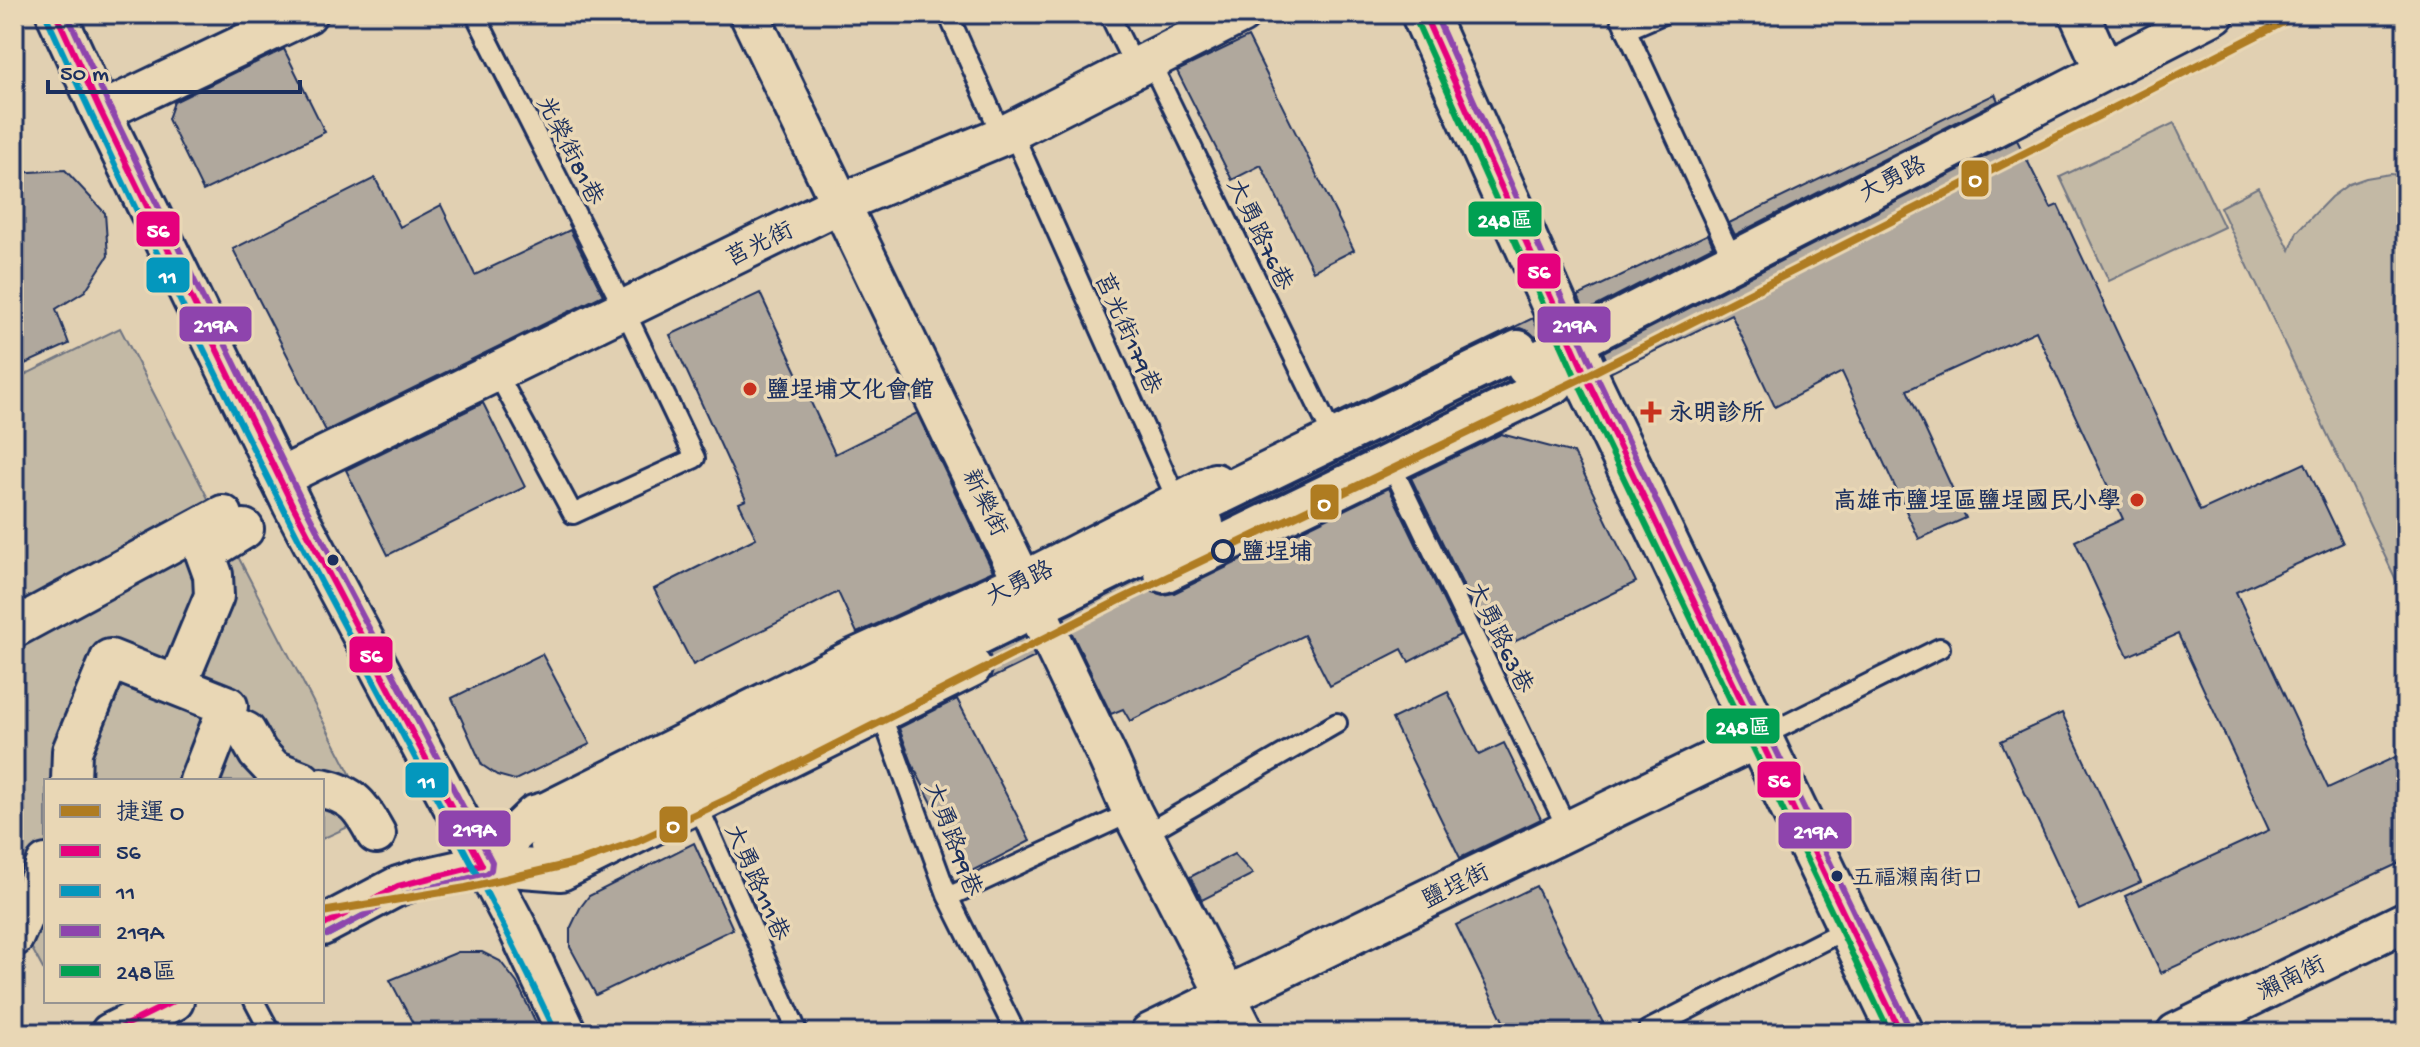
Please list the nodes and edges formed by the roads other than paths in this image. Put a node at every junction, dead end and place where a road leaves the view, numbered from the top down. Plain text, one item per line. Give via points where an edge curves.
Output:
1 (56, 14) edge
2 (307, 14) edge
3 (475, 14) edge
4 (749, 14) edge
5 (948, 14) edge
6 (1109, 14) edge
7 (1241, 14) edge
8 (1424, 14) edge
9 (1663, 14) edge
10 (2079, 14) edge
11 (2215, 14) edge
12 (1622, 22) edge
13 (1143, 65) junction
14 (2104, 70) junction
15 (101, 112) junction
16 (1007, 134) junction
17 (841, 203) junction
18 (1733, 260) junction
19 (624, 309) junction
20 (1571, 345) junction
21 (497, 373) junction
22 (1328, 427) junction
23 (1391, 465) junction
24 (279, 478) junction
25 (1190, 530) junction
26 (1035, 606) junction
27 (14, 628) edge
28 (1940, 648) dead end
29 (177, 685) junction
30 (869, 686) junction
31 (223, 721) junction
32 (1337, 723) dead end
33 (1759, 738) junction
34 (686, 777) junction
35 (71, 779) edge
36 (200, 779) edge
37 (297, 779) edge
38 (324, 788) edge
39 (1138, 823) junction
40 (1568, 830) junction
41 (376, 834) dead end
42 (550, 846) dead end
43 (482, 865) junction
44 (44, 869) edge
45 (948, 897) junction
46 (2406, 921) edge
47 (324, 925) edge
48 (1850, 927) junction
49 (14, 937) edge
50 (1226, 996) junction
51 (170, 1003) edge
52 (255, 1003) edge
53 (110, 1033) edge
54 (271, 1033) edge
55 (567, 1033) edge
56 (798, 1033) edge
57 (1016, 1033) edge
58 (1150, 1033) edge
59 (1245, 1033) edge
60 (1647, 1033) edge
61 (1901, 1033) edge
62 (2176, 1033) edge

1 - 15 street
2 - 15 street
3 - 19 lane, 光榮街81巷
4 - 17 street, 新樂街
5 - 16 lane, 莒光街179巷
6 - 13 lane, 大勇路76巷
7 - 13 street, 莒光街
8 - 20 street
9 - 12 lane
10 - 14 street
11 - 14 street, 大勇路
12 - 18 lane
13 - 16 street, 莒光街
13 - 22 lane, 大勇路76巷
14 - 18 street, 大勇路
15 - 24 street
16 - 17 street, 莒光街
16 - 25 lane, 莒光街179巷
17 - 19 street, 莒光街
17 - 26 street, 新樂街
18 - 20 street, 大勇路
19 - 21 street, 莒光街
19 - 21 lane, 光榮街81巷 via 695,458 573,514
20 - 22 street, 大勇路 via 1520,335
20 - 23 street, 大勇路 via 1554,384
20 - 25 street via 1526,367 1518,350 1195,507 1204,524
20 - 33 street
21 - 24 street, 莒光街
22 - 25 street, 大勇路
23 - 25 street, 大勇路
23 - 40 lane, 大勇路63巷
24 - 43 street
25 - 26 street, 大勇路
25 - 26 street, 大勇路
26 - 30 street, 大勇路
26 - 30 street, 大勇路
26 - 39 street, 新樂街
27 - 29 street via 234,522 205,553 214,596
28 - 33 lane
29 - 31 street via 228,706
29 - 35 street via 110,659 72,751
30 - 34 street, 大勇路
30 - 34 street, 大勇路
30 - 45 lane, 大勇路99巷
31 - 36 street
31 - 37 street via 246,732 274,770
32 - 39 lane
33 - 40 street, 鹽埕街
33 - 48 street
34 - 42 street
34 - 43 street, 大勇路 via 534,815
34 - 43 street, 大勇路 via 561,871
34 - 56 lane, 大勇路111巷
38 - 41 street via 343,793 365,812
39 - 45 lane
39 - 50 street, 新樂街
40 - 50 street, 鹽埕街
43 - 47 street, 大勇路 via 398,886
43 - 55 street
44 - 49 street
45 - 57 lane, 大勇路99巷
46 - 62 street, 瀨南街
48 - 60 lane
48 - 61 street
50 - 58 street, 鹽埕街
50 - 59 street, 新樂街
51 - 53 street
52 - 54 lane

